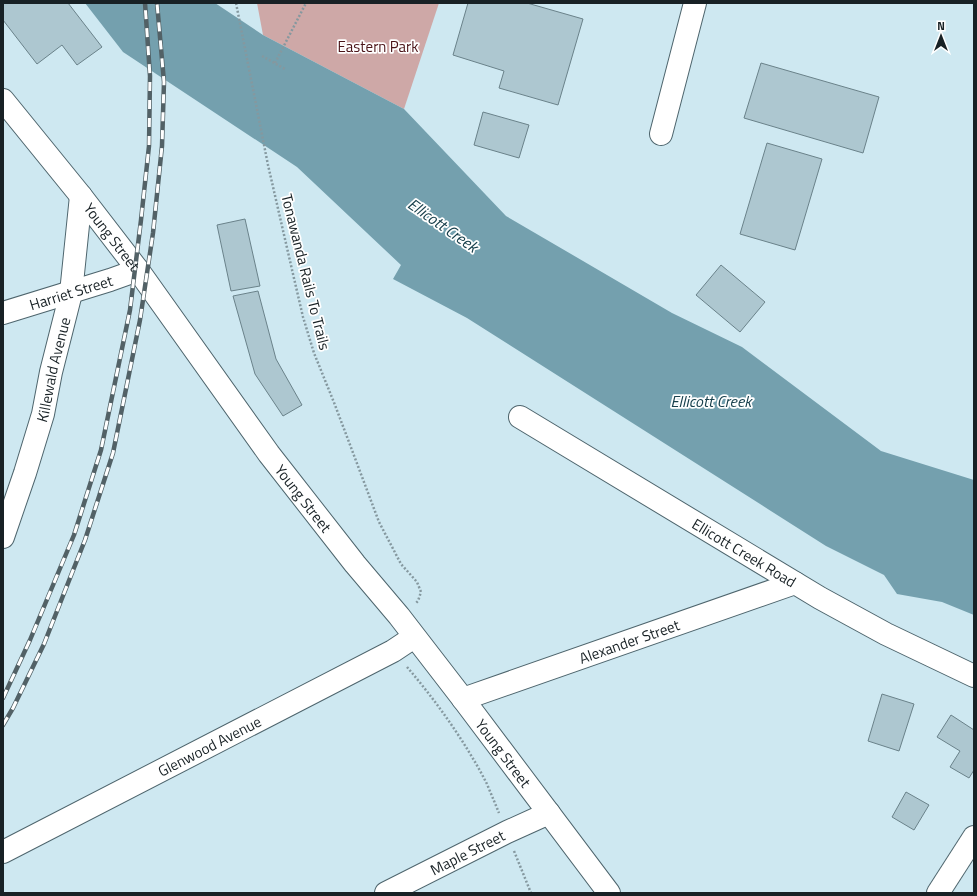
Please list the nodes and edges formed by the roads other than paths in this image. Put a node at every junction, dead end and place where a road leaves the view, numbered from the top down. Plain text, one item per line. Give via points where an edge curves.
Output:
1 (695, 3) edge
2 (3, 100) edge
3 (661, 134) dead end
4 (81, 196) junction
5 (138, 270) junction
6 (71, 293) junction
7 (3, 314) edge
8 (520, 417) dead end
9 (3, 538) edge
10 (795, 583) junction
11 (414, 638) junction
12 (974, 676) edge
13 (463, 699) junction
14 (550, 813) junction
15 (974, 836) edge
16 (3, 852) edge
17 (386, 893) edge
18 (609, 893) edge
19 (938, 893) edge

1 - 3 street
2 - 4 street, Young Street
4 - 5 street, Young Street
4 - 6 street, Killewald Avenue
5 - 6 street, Harriet Street
5 - 11 street, Young Street via 269,454
6 - 7 street, Harriet Street
6 - 9 street, Killewald Avenue via 43,414
8 - 10 street, Ellicott Creek Road
10 - 12 street, Ellicott Creek Road via 886,634
10 - 13 street, Alexander Street
11 - 13 street, Young Street
11 - 16 street, Glenwood Avenue
13 - 14 street, Young Street
14 - 17 street, Maple Street
14 - 18 street, Young Street
15 - 19 street

